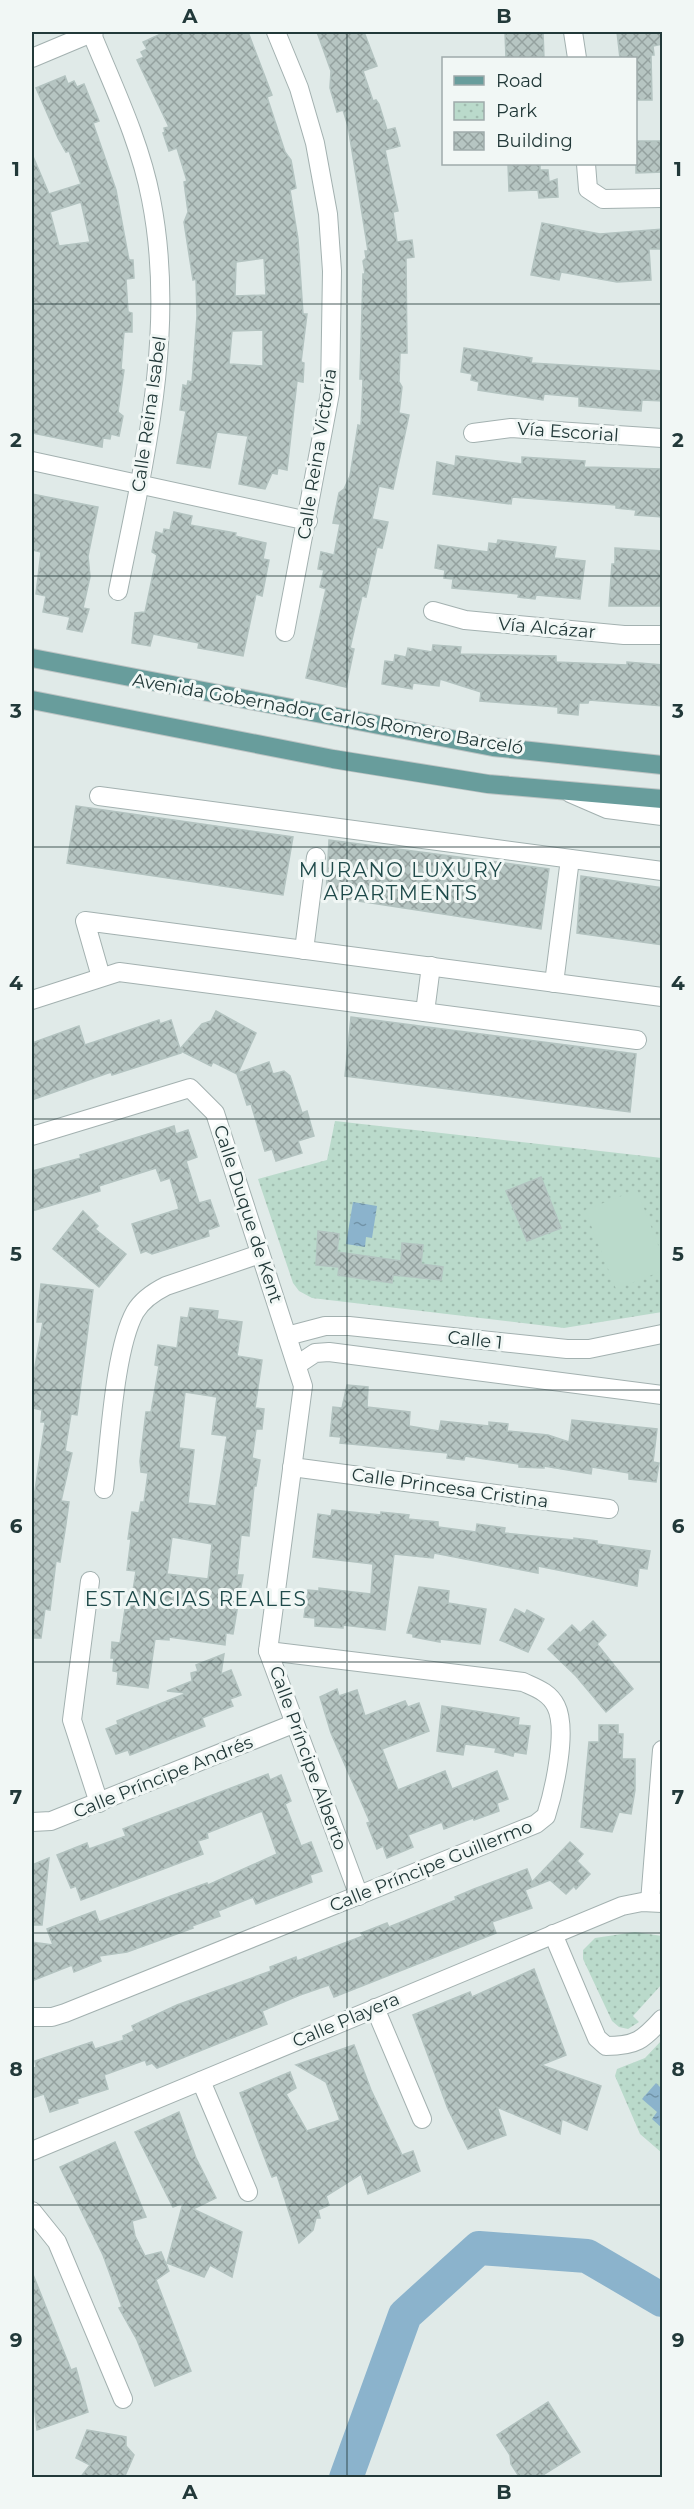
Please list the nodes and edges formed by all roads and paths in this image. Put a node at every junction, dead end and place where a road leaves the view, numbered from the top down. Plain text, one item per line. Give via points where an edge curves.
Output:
1 (92, 32) edge
2 (276, 32) edge
3 (573, 32) edge
4 (577, 57) edge
5 (32, 58) edge
6 (586, 165) edge
7 (663, 198) edge
8 (473, 433) dead end
9 (663, 438) edge
10 (32, 461) edge
11 (140, 483) junction
12 (308, 521) junction
13 (118, 591) dead end
14 (433, 611) dead end
15 (285, 632) dead end
16 (663, 635) edge
17 (32, 658) edge
18 (32, 700) edge
19 (661, 764) edge
20 (566, 791) junction
21 (99, 796) dead end
22 (663, 799) edge
23 (663, 816) edge
24 (316, 857) dead end
25 (570, 859) junction
26 (663, 872) edge
27 (304, 950) junction
28 (431, 966) junction
29 (101, 977) junction
30 (554, 983) junction
31 (663, 997) edge
32 (32, 1000) edge
33 (424, 1012) junction
34 (637, 1040) dead end
35 (32, 1136) edge
36 (260, 1254) junction
37 (663, 1334) edge
38 (287, 1336) junction
39 (297, 1365) junction
40 (663, 1395) edge
41 (292, 1467) junction
42 (104, 1489) dead end
43 (609, 1509) dead end
44 (90, 1581) dead end
45 (268, 1651) junction
46 (293, 1724) junction
47 (663, 1750) edge
48 (99, 1803) junction
49 (32, 1822) edge
50 (359, 1896) junction
51 (656, 1902) edge
52 (553, 1934) junction
53 (375, 2008) junction
54 (32, 2017) edge
55 (663, 2019) edge
56 (201, 2081) junction
57 (422, 2119) dead end
58 (32, 2151) edge
59 (248, 2192) dead end
60 (32, 2211) edge
61 (123, 2399) dead end

1 - 5 street
1 - 11 street, Calle Reina Isabel via 137,147 151,198 158,246 162,308 158,373
2 - 12 street, Calle Reina Victoria via 299,88 315,143 328,214 332,271 330,393
3 - 4 street
6 - 7 street via 588,189 603,199
8 - 9 street, Vía Escorial via 511,428
10 - 11 street
11 - 12 street
11 - 13 street, Calle Reina Isabel
12 - 15 street, Calle Reina Victoria
14 - 16 street, Vía Alcázar via 465,620
17 - 19 main road, Avenida Gobernador Carlos Romero Barceló via 493,747
18 - 20 main road via 333,759 488,784
20 - 22 main road
20 - 23 street via 607,809
21 - 25 street
24 - 27 street
25 - 26 street
25 - 30 street
27 - 28 street
27 - 29 street via 85,921
28 - 30 street
28 - 33 street
29 - 32 street
29 - 33 street via 119,972
30 - 31 street
33 - 34 street
35 - 36 street, Calle Duque de Kent via 190,1088 215,1113
36 - 38 street, Calle Duque de Kent
36 - 42 street via 155,1291 136,1311 123,1346
37 - 38 street, Calle 1 via 589,1349 349,1326 325,1326
38 - 39 street, Calle Príncipe Alberto
39 - 40 street, Calle 1 via 315,1353 329,1352
39 - 41 street, Calle Príncipe Alberto via 303,1386
41 - 43 street, Calle Princesa Cristina
41 - 45 street, Calle Príncipe Alberto
44 - 48 street via 72,1720
45 - 46 street, Calle Príncipe Alberto
45 - 50 street, Calle Príncipe Guillermo via 523,1682 543,1691 560,1718 556,1768 546,1816 536,1824
46 - 48 street, Calle Príncipe Andrés
46 - 50 street, Calle Príncipe Alberto
47 - 51 street
48 - 49 street, Calle Príncipe Andrés via 51,1821
50 - 54 street, Calle Príncipe Guillermo via 52,2017
51 - 52 street, Calle Playera via 622,1906
52 - 53 street, Calle Playera
52 - 55 street via 597,2038 606,2046 644,2039
53 - 56 street, Calle Playera
53 - 57 street
56 - 58 street, Calle Playera
56 - 59 street
60 - 61 street via 57,2242

